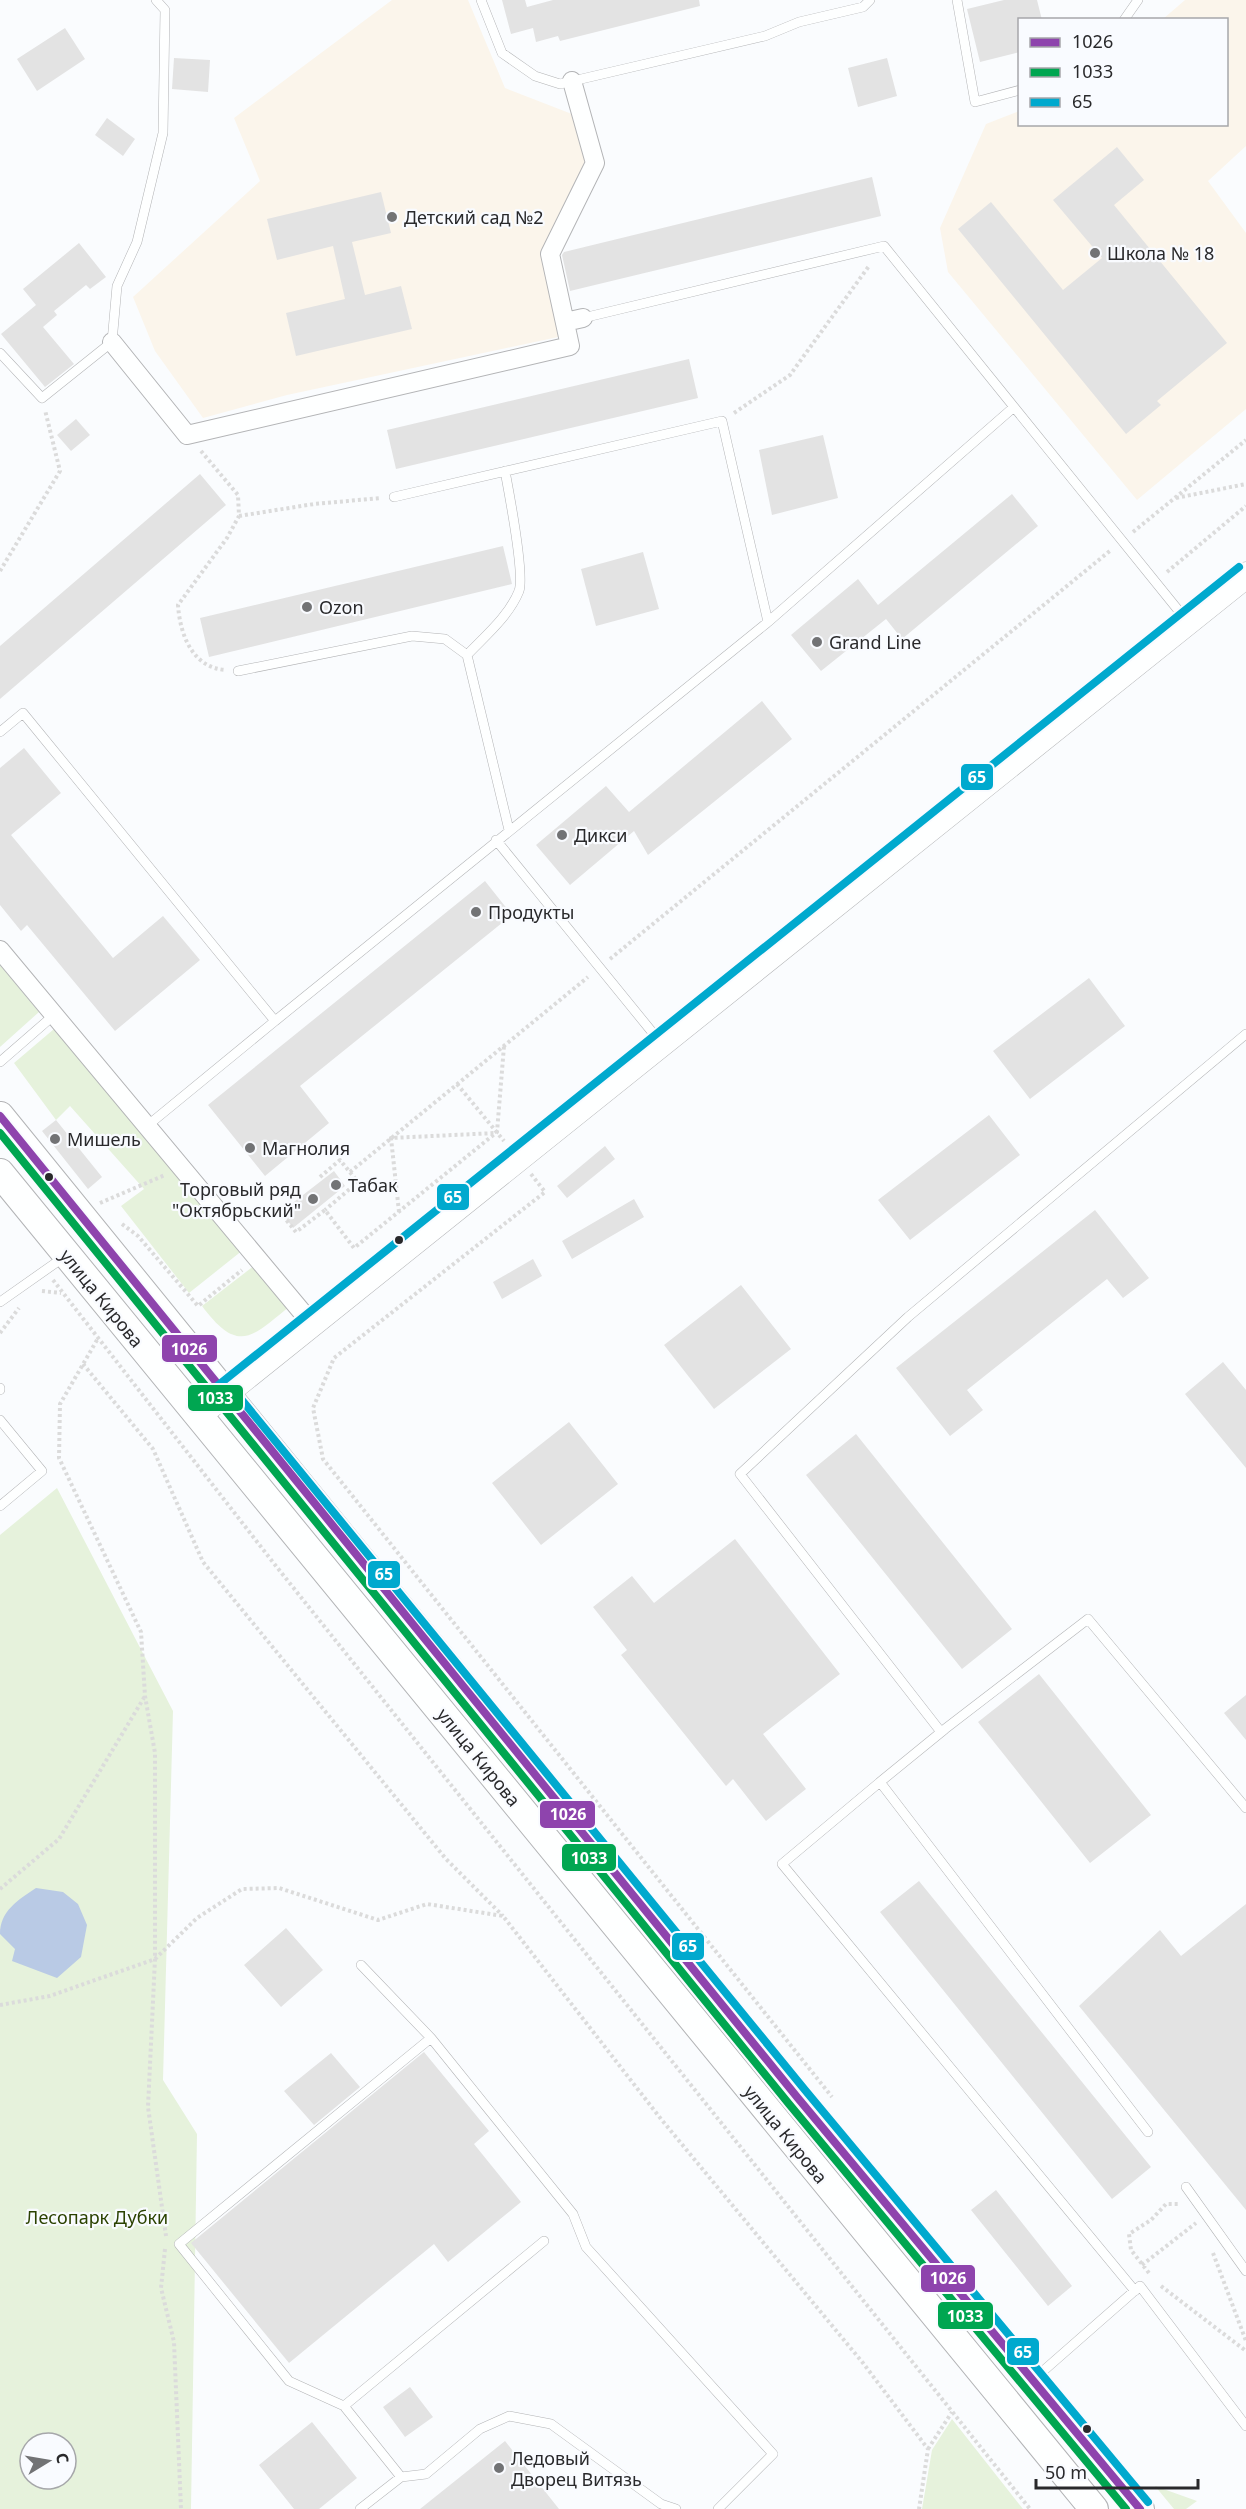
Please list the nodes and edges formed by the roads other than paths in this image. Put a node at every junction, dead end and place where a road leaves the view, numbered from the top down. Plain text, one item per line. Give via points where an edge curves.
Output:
1 (156, 0) edge
2 (481, 0) edge
3 (870, 0) edge
4 (957, 0) edge
5 (1138, 0) edge
6 (1125, 18) edge
7 (572, 81) junction
8 (1018, 91) edge
9 (583, 318) joint
10 (565, 322) junction
11 (112, 342) junction
12 (0, 353) edge
13 (1014, 407) junction
14 (505, 471) junction
15 (394, 497) road end
16 (1246, 574) edge
17 (1188, 621) junction
18 (768, 622) junction
19 (466, 655) junction
20 (238, 671) road end
21 (0, 732) edge
22 (509, 830) junction
23 (496, 840) junction
24 (0, 950) edge
25 (54, 1015) junction
26 (275, 1021) junction
27 (1246, 1034) edge
28 (661, 1044) junction
29 (0, 1062) edge
30 (0, 1116) edge
31 (147, 1126) junction
32 (0, 1173) edge
33 (56, 1263) junction
34 (0, 1302) edge
35 (312, 1324) junction
36 (224, 1395) junction
37 (198, 1415) junction
38 (0, 1420) edge
39 (0, 1506) edge
40 (949, 1726) junction
41 (880, 1782) junction
42 (1246, 1808) edge
43 (361, 1965) dead end
44 (431, 2038) junction
45 (1148, 2132) dead end
46 (1186, 2187) dead end
47 (544, 2241) dead end
48 (1246, 2271) edge
49 (1135, 2290) junction
50 (1033, 2380) junction
51 (344, 2406) junction
52 (1246, 2426) edge
53 (401, 2477) junction
54 (360, 2509) edge
55 (676, 2509) edge
56 (718, 2509) edge
57 (1094, 2509) edge
58 (1140, 2509) edge

1 - 11 lane via 165,10 163,133 137,242 117,286
2 - 7 lane via 502,53 535,76 560,84
3 - 7 lane via 863,7 800,22 765,36
4 - 8 lane via 975,102
5 - 6 lane
7 - 10 street via 595,163 550,254
9 - 10 street
9 - 13 lane via 884,246
10 - 11 street via 570,346 187,435
11 - 12 lane via 42,398
13 - 17 lane
13 - 18 lane
14 - 15 lane
14 - 18 lane via 722,422
14 - 19 lane via 518,548 520,589 504,617
16 - 17 main road
17 - 28 main road
18 - 22 lane
19 - 20 lane via 445,639 412,636
19 - 22 lane
21 - 26 lane via 23,713
22 - 23 lane
23 - 26 lane
23 - 28 lane
24 - 25 street
25 - 29 lane
25 - 31 street
26 - 31 lane
27 - 40 lane via 908,1317 740,1474 941,1732
28 - 35 main road
30 - 36 main road, улица Кирова
31 - 35 street
32 - 33 main road, улица Кирова
33 - 34 lane
33 - 37 main road, улица Кирова
35 - 36 main road
36 - 37 main road
36 - 50 main road, улица Кирова
37 - 57 main road, улица Кирова
38 - 39 lane via 42,1471
40 - 41 lane
40 - 42 lane via 1088,1619
41 - 45 lane
41 - 49 lane via 782,1864
43 - 44 lane
44 - 51 lane via 179,2244 289,2381
44 - 56 lane via 573,2214 586,2247 773,2454
46 - 48 lane
47 - 51 lane
49 - 50 lane
49 - 52 lane via 1140,2286
50 - 58 main road, улица Кирова
51 - 53 lane
53 - 54 lane
53 - 55 lane via 426,2474 480,2429 509,2416 551,2424 661,2504

